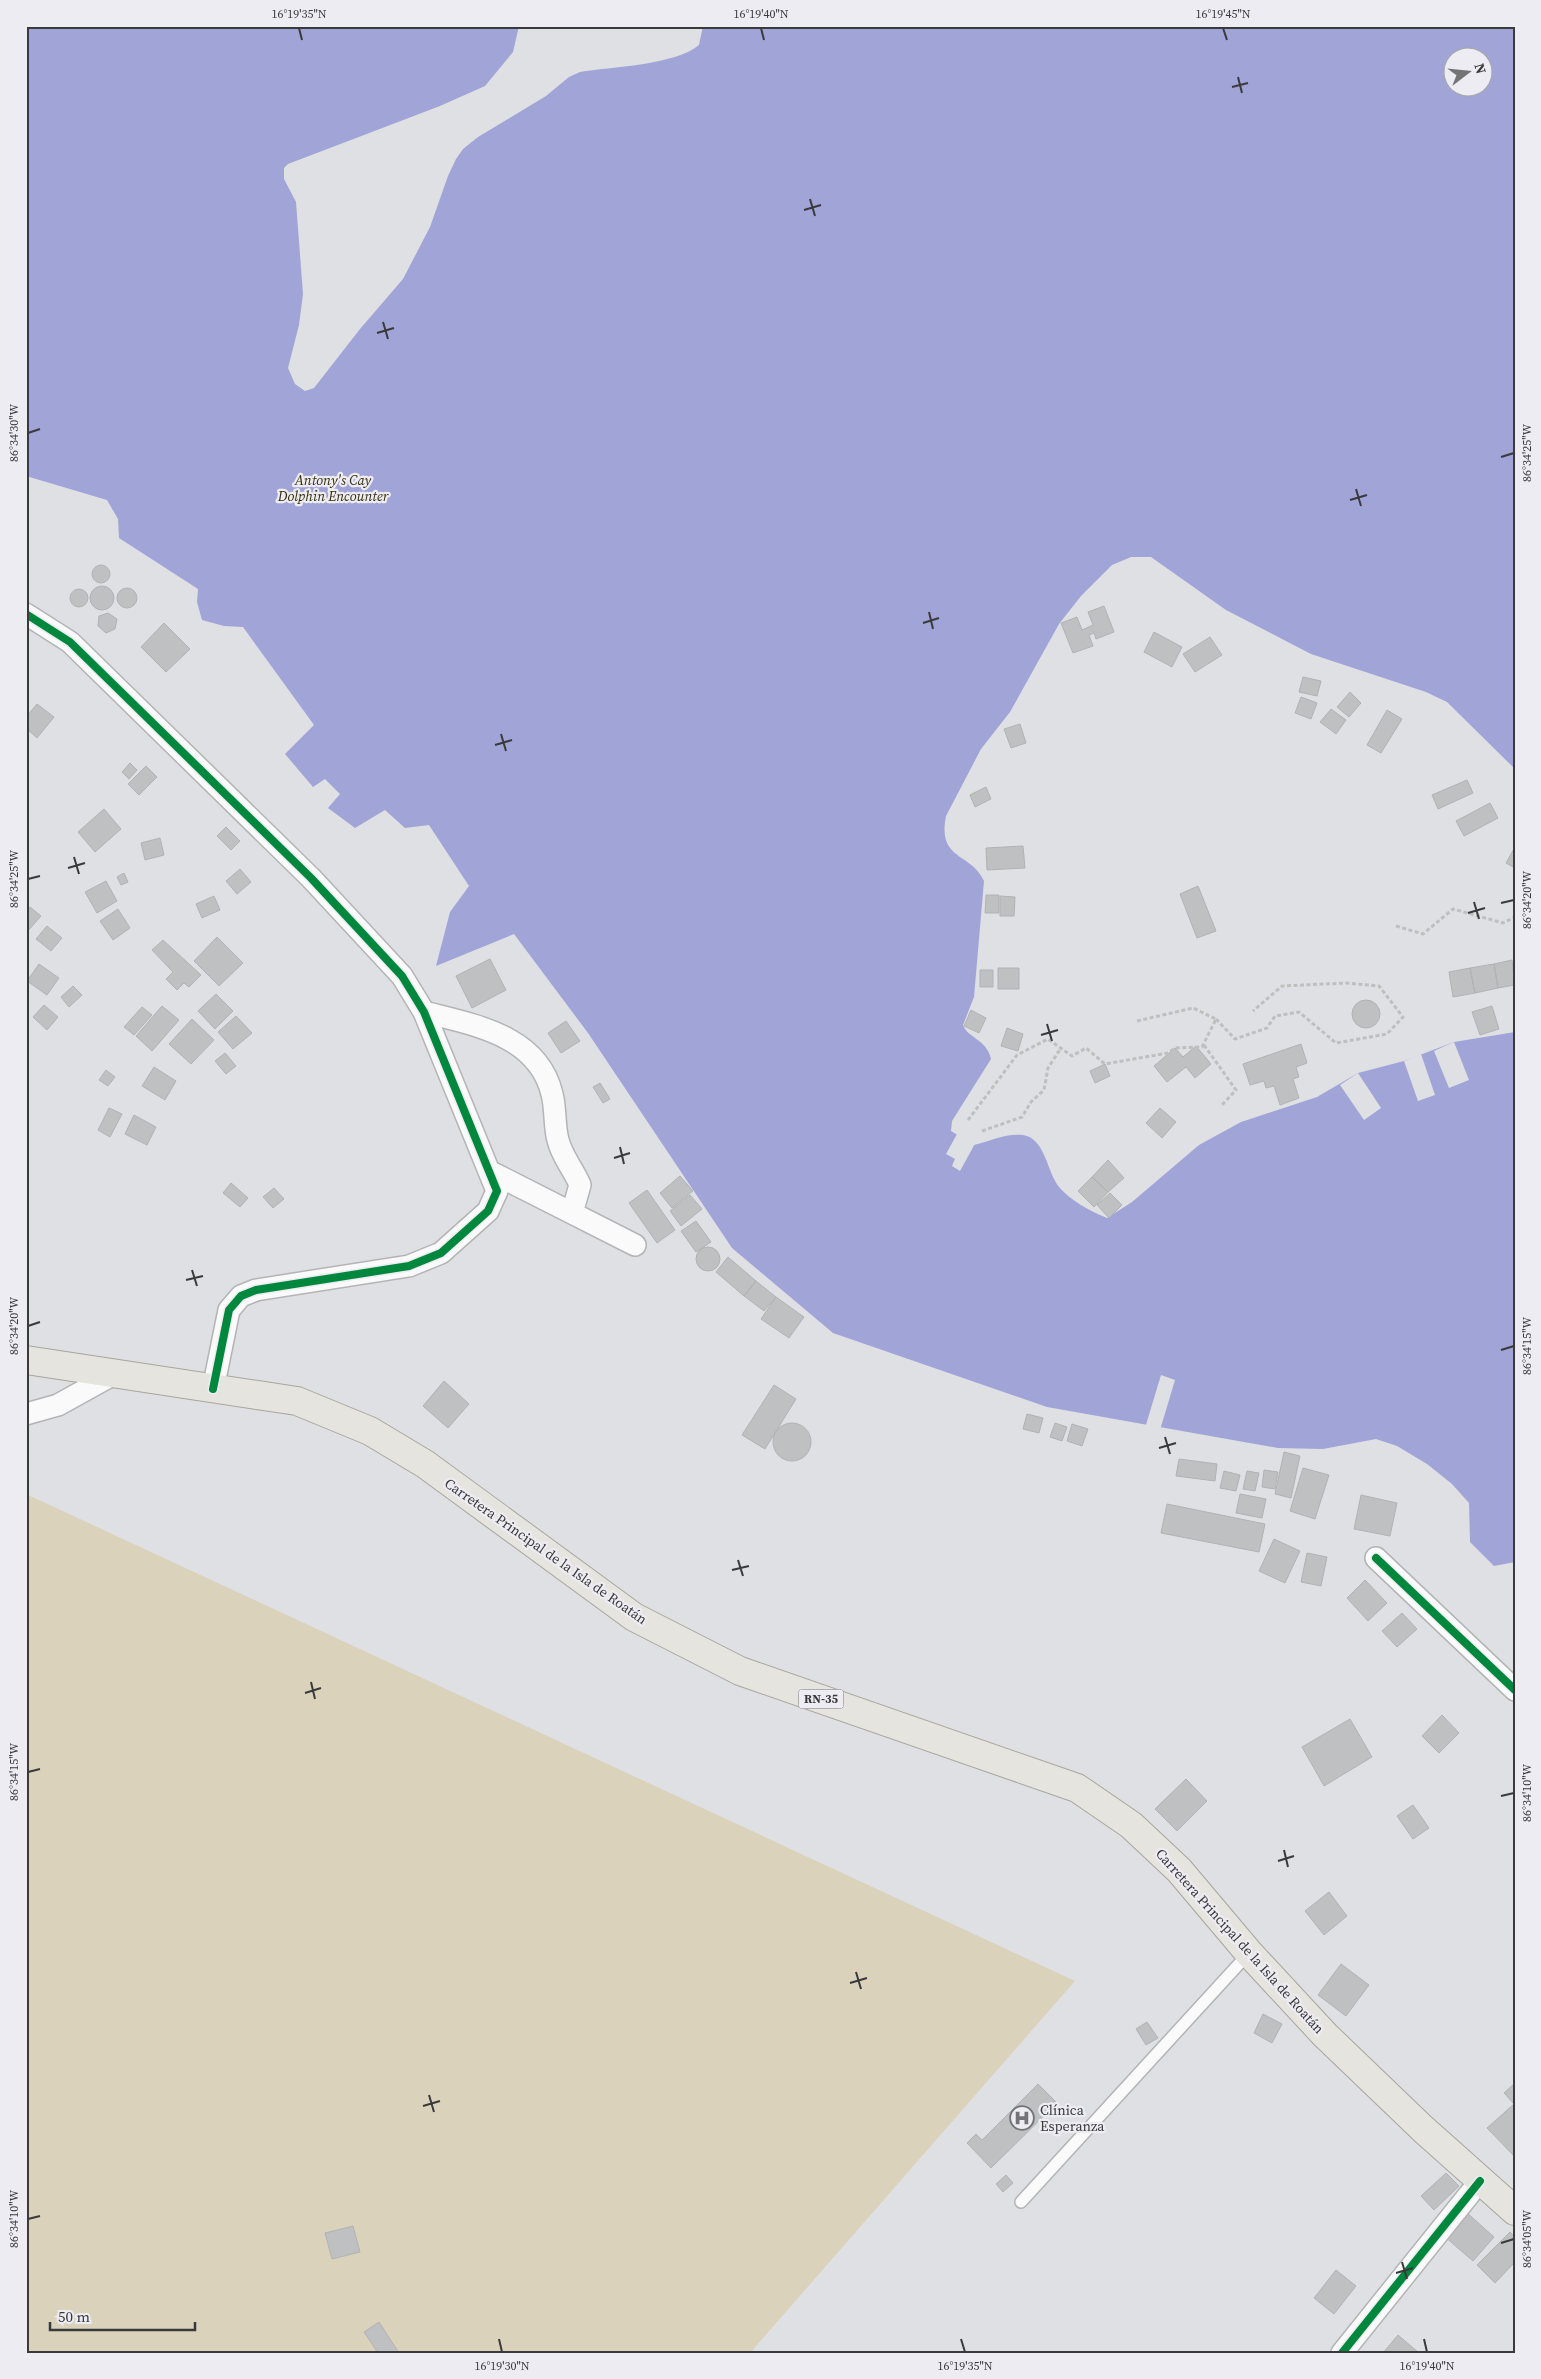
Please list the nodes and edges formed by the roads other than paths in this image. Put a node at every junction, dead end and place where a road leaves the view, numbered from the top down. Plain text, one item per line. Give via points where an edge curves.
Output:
1 (26, 614) edge
2 (424, 1012) junction
3 (491, 1172) junction
4 (572, 1213) junction
5 (635, 1245) dead end
6 (26, 1360) edge
7 (114, 1374) junction
8 (213, 1389) junction
9 (26, 1414) edge
10 (1376, 1558) dead end
11 (1515, 1690) edge
12 (1249, 1953) junction
13 (1480, 2181) junction
14 (1021, 2202) dead end
15 (1515, 2211) edge
16 (1342, 2353) edge

1 - 2 street via 70,642 311,878 402,976
2 - 3 street
2 - 4 street via 482,1027 508,1038 528,1052 543,1071 552,1093 558,1139 580,1185
3 - 4 street
3 - 8 street via 497,1191 488,1210 441,1253 409,1266 256,1290 241,1296 229,1310
4 - 5 street
6 - 7 main road, Carretera Principal de la Isla de Roatán / RN-35
7 - 8 main road, Carretera Principal de la Isla de Roatán / RN-35
7 - 9 street via 58,1405
8 - 12 main road, Carretera Principal de la Isla de Roatán / RN-35 via 297,1401 370,1431 425,1464 634,1617 740,1671 1077,1788 1131,1824 1172,1863
10 - 11 street
12 - 13 main road, Carretera Principal de la Isla de Roatán / RN-35 via 1325,2035
12 - 14 lane
13 - 15 main road, Carretera Principal de la Isla de Roatán / RN-35
13 - 16 street

